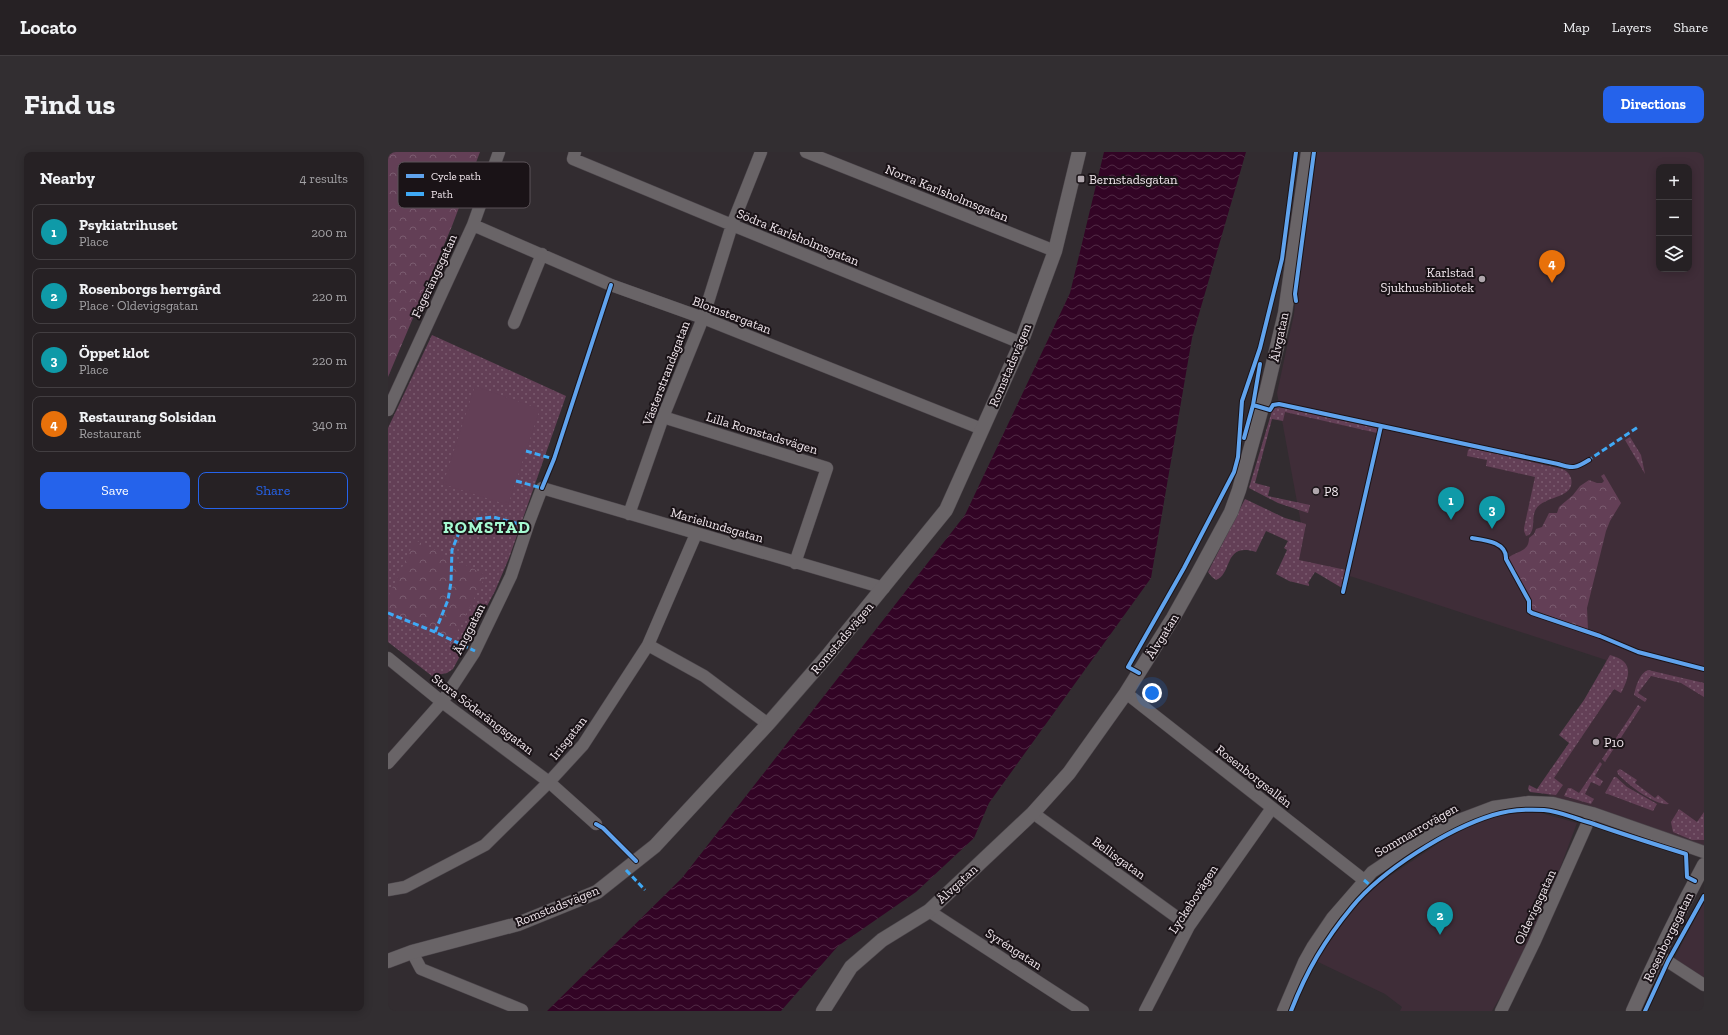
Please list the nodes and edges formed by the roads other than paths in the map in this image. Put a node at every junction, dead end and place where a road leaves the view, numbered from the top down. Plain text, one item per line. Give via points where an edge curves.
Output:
1 (499, 152) edge
2 (575, 152) edge
3 (761, 152) edge
4 (806, 152) edge
5 (1079, 152) edge
6 (1308, 152) edge
7 (495, 162) edge
8 (479, 208) edge
9 (473, 225) junction
10 (732, 226) junction
11 (1055, 251) junction
12 (542, 254) junction
13 (703, 318) junction
14 (514, 323) dead end
15 (1021, 343) junction
16 (388, 410) edge
17 (663, 417) junction
18 (982, 429) junction
19 (542, 488) joint
20 (629, 514) junction
21 (696, 534) junction
22 (795, 563) junction
23 (884, 588) junction
24 (648, 645) junction
25 (388, 658) edge
26 (1126, 693) junction
27 (442, 702) junction
28 (768, 724) junction
29 (388, 763) edge
30 (549, 782) junction
31 (1272, 808) junction
32 (1033, 813) junction
33 (1592, 813) junction
34 (596, 824) dead end
35 (1704, 852) edge
36 (1704, 865) edge
37 (1364, 880) junction
38 (388, 890) edge
39 (929, 911) junction
40 (1189, 926) junction
41 (412, 952) junction
42 (1658, 955) junction
43 (388, 961) edge
44 (1704, 985) edge
45 (522, 1010) dead end
46 (823, 1011) edge
47 (1083, 1011) edge
48 (1145, 1011) edge
49 (1283, 1011) edge
50 (1501, 1011) edge
51 (1633, 1011) edge

1 - 7 street, Fagerängsgatan
2 - 10 street, Södra Karlsholmsgatan via 573,159
3 - 10 street, Västerstrandsgatan
4 - 11 street, Norra Karlsholmsgatan
5 - 11 street, Romstadsvägen
6 - 26 street, Älvgatan via 1285,313 1239,490 1231,512 1196,577
8 - 9 street, Fagerängsgatan
9 - 12 street, Blomstergatan
9 - 16 street, Fagerängsgatan
10 - 13 street, Västerstrandsgatan
10 - 15 street, Södra Karlsholmsgatan
11 - 15 street, Romstadsvägen
12 - 13 street, Blomstergatan via 611,285
12 - 14 street
13 - 17 street, Västerstrandsgatan
13 - 18 street, Blomstergatan
15 - 18 street, Romstadsvägen
17 - 20 street, Västerstrandsgatan
17 - 22 street, Lilla Romstadsvägen via 827,468
18 - 23 street, Romstadsvägen via 946,510
19 - 20 street, Marielundsgatan
19 - 27 street, Änggatan via 511,576 474,653
20 - 21 street, Marielundsgatan
21 - 22 street, Marielundsgatan
21 - 24 street, Irisgatan
22 - 23 street, Marielundsgatan
23 - 28 street, Romstadsvägen
24 - 28 street via 704,676
24 - 30 street, Irisgatan via 583,745
25 - 27 street, Stora Söderängsgatan
26 - 31 street, Rosenborgsallén
26 - 32 street, Älvgatan via 1068,773
27 - 29 street, Änggatan
27 - 30 street, Stora Söderängsgatan
28 - 41 street, Romstadsvägen via 655,846 597,892 518,924
30 - 34 street, Stora Söderängsgatan
30 - 38 street, Irisgatan via 485,846 405,887
31 - 37 street, Rosenborgsallén
31 - 40 street, Lyckebovägen
32 - 39 street, Älvgatan
32 - 40 street, Bellisgatan
33 - 35 street, Sommarrovägen
33 - 37 street, Sommarrovägen via 1553,803 1529,802 1493,807 1456,821 1418,842
33 - 50 street, Oldevigsgatan
36 - 42 street, Rosenborgsgatan
37 - 49 street, Sommarrovägen via 1332,918 1313,946 1298,973
39 - 46 street, Älvgatan via 882,940 850,967
39 - 47 street, Syréngatan
40 - 48 street, Lyckebovägen
41 - 43 street, Romstadsvägen
41 - 45 street via 421,969
42 - 44 street
42 - 51 street, Rosenborgsgatan

